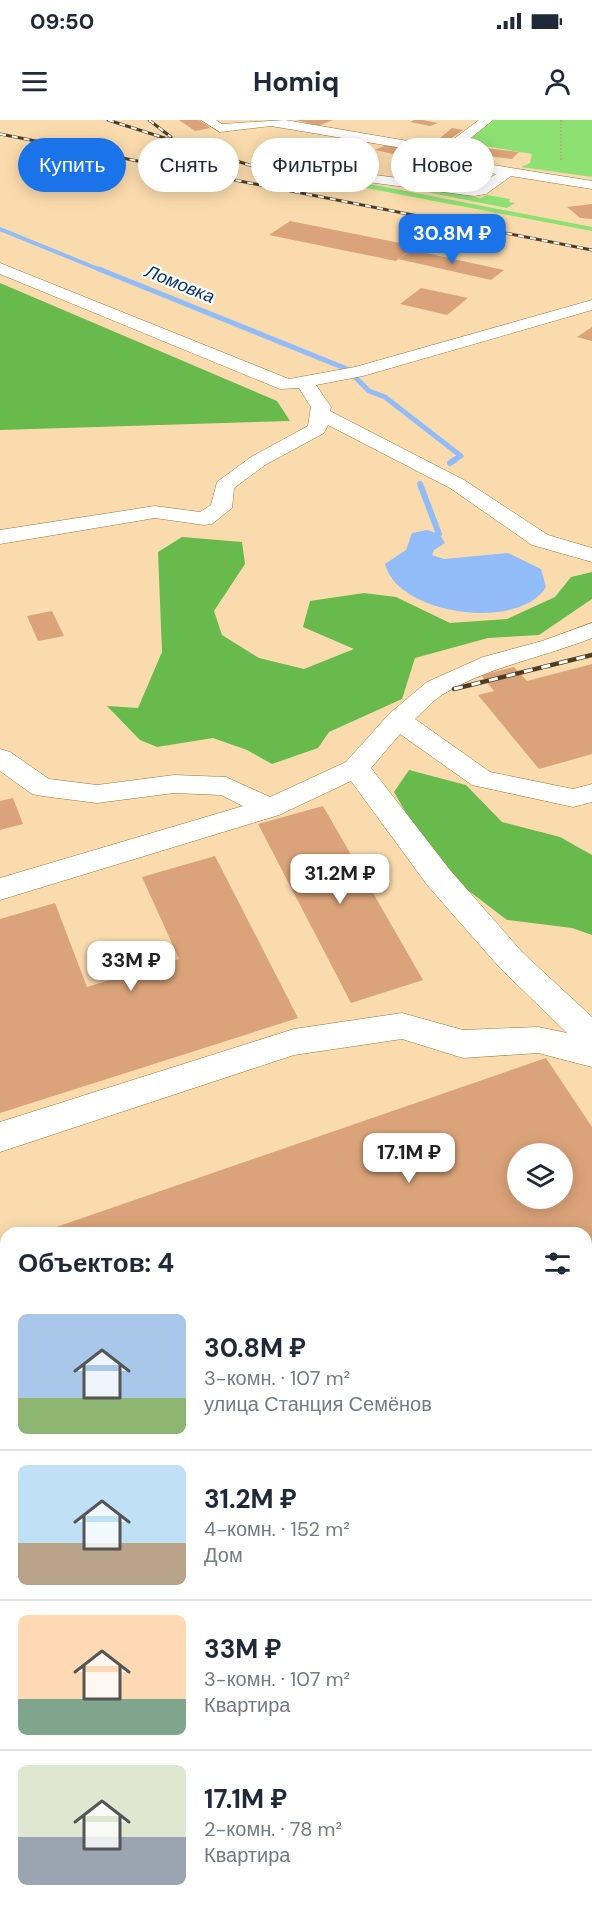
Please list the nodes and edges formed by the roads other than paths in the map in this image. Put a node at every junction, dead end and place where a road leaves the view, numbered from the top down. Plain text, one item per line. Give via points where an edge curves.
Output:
1 (207, 120) edge
2 (487, 120) edge
3 (463, 138) edge
4 (391, 142) edge
5 (494, 169) edge
6 (508, 172) junction
7 (379, 180) edge
8 (592, 185) edge
9 (0, 268) edge
10 (592, 305) edge
11 (305, 383) junction
12 (320, 413) junction
13 (0, 537) edge
14 (592, 555) edge
15 (592, 630) edge
16 (398, 720) junction
17 (0, 758) edge
18 (356, 768) junction
19 (592, 793) edge
20 (269, 807) junction
21 (0, 889) edge
22 (592, 1037) edge
23 (592, 1053) edge
24 (0, 1137) edge

1 - 4 street via 220,128 271,122
2 - 3 street
5 - 6 street
6 - 7 street via 474,192
6 - 8 street
9 - 11 street via 288,385
10 - 11 street via 357,372
11 - 12 street via 321,407
12 - 13 street via 317,429 258,461 224,486 222,508 204,519 154,512
12 - 14 street via 457,484 540,540
15 - 16 street via 463,673 436,687
16 - 18 street
16 - 19 street via 482,779 573,798
17 - 20 street via 42,788 96,794 174,784 226,786
18 - 20 street
18 - 22 street via 439,878 511,960
20 - 21 street
23 - 24 street via 538,1040 463,1044 402,1026 391,1027 294,1042

